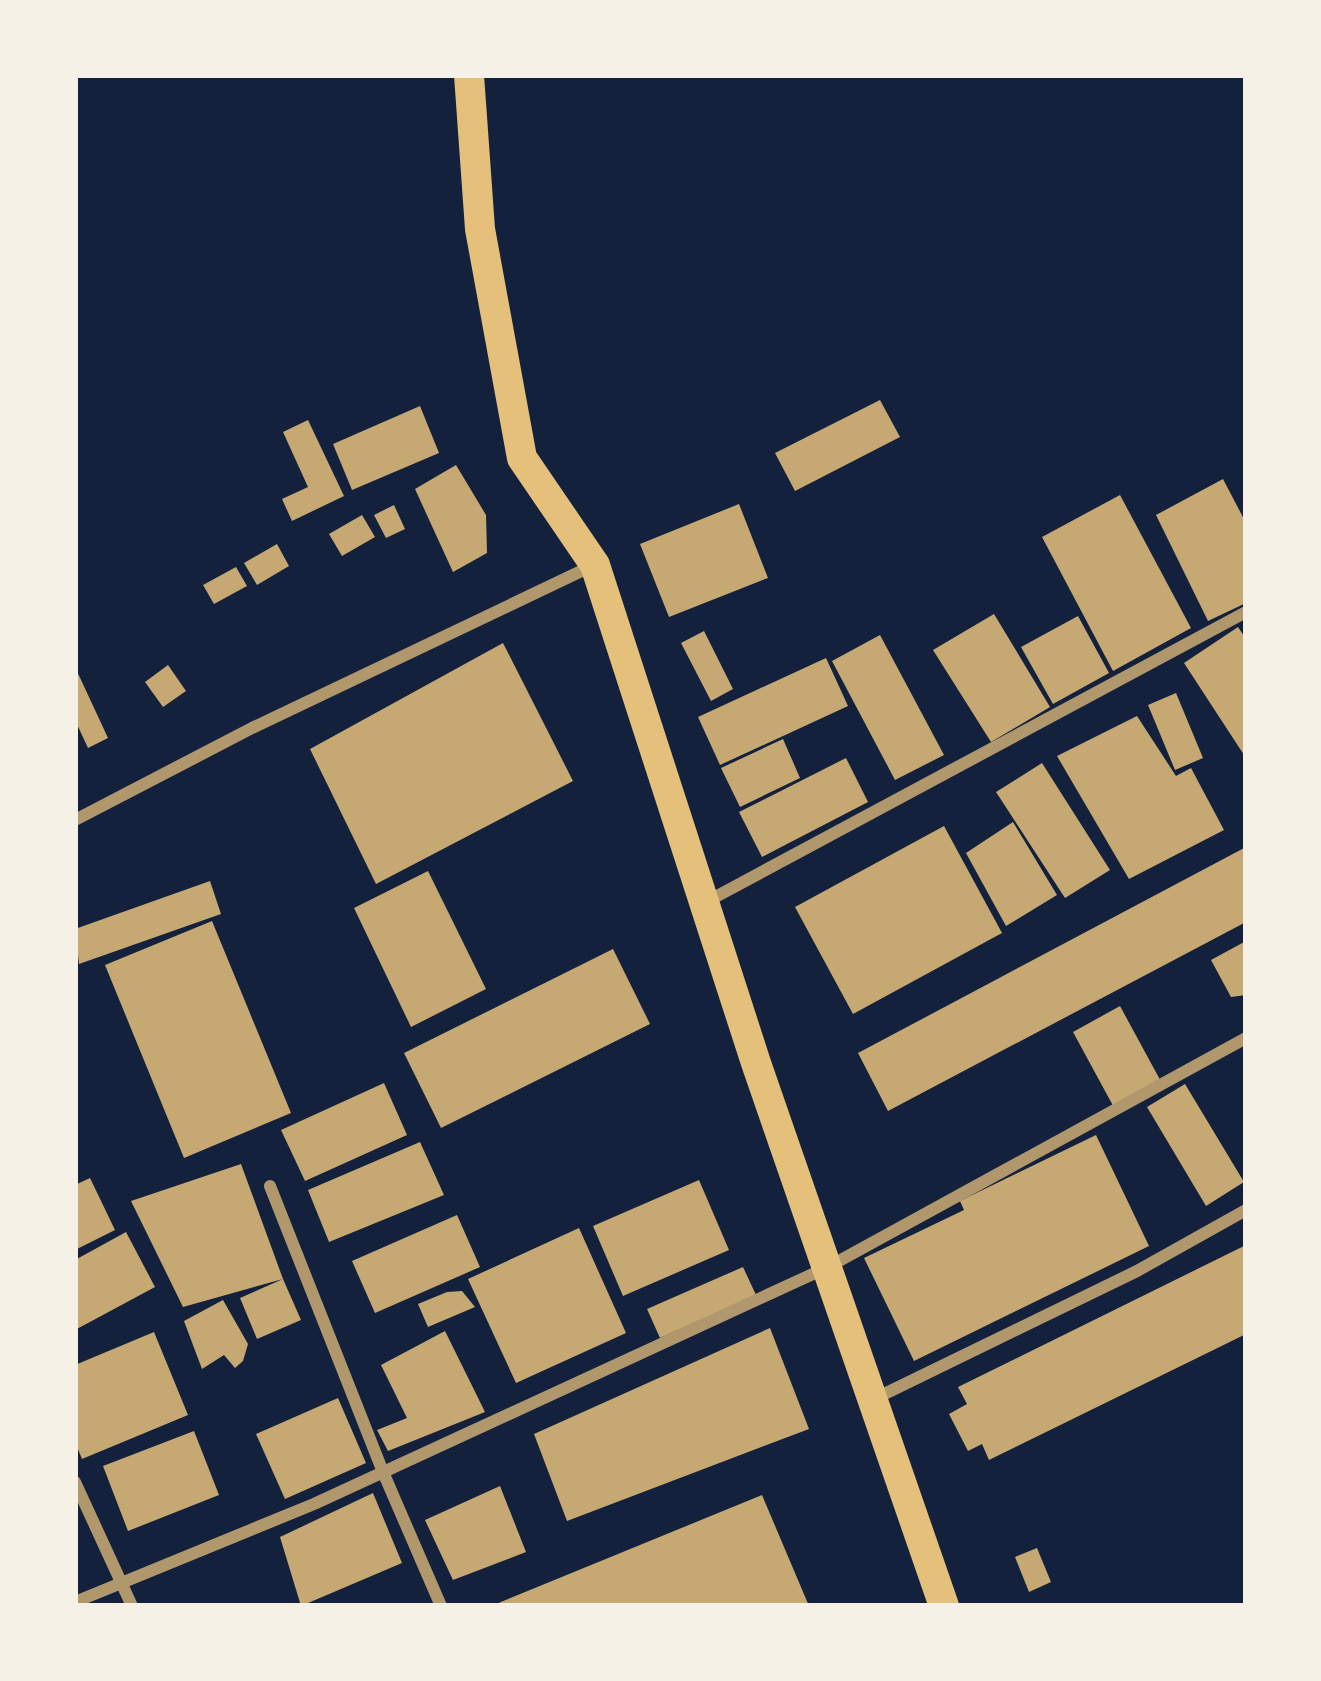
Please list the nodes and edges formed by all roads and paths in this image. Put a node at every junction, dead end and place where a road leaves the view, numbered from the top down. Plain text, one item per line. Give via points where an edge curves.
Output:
1 (470, 75) edge
2 (595, 565) junction
3 (1246, 612) edge
4 (75, 820) edge
5 (705, 903) junction
6 (1246, 1038) edge
7 (270, 1186) dead end
8 (1246, 1210) edge
9 (828, 1267) junction
10 (873, 1400) junction
11 (383, 1472) junction
12 (75, 1482) edge
13 (121, 1582) junction
14 (75, 1602) edge
15 (132, 1606) edge
16 (441, 1606) edge
17 (944, 1606) edge

1 - 2 main road via 480,230 522,458
2 - 4 street
2 - 5 main road
3 - 5 street
5 - 9 main road
6 - 9 street
7 - 11 street
8 - 10 street
9 - 10 main road
9 - 11 street
10 - 17 main road
11 - 13 street
11 - 16 street
12 - 13 street
13 - 14 street
13 - 15 street

